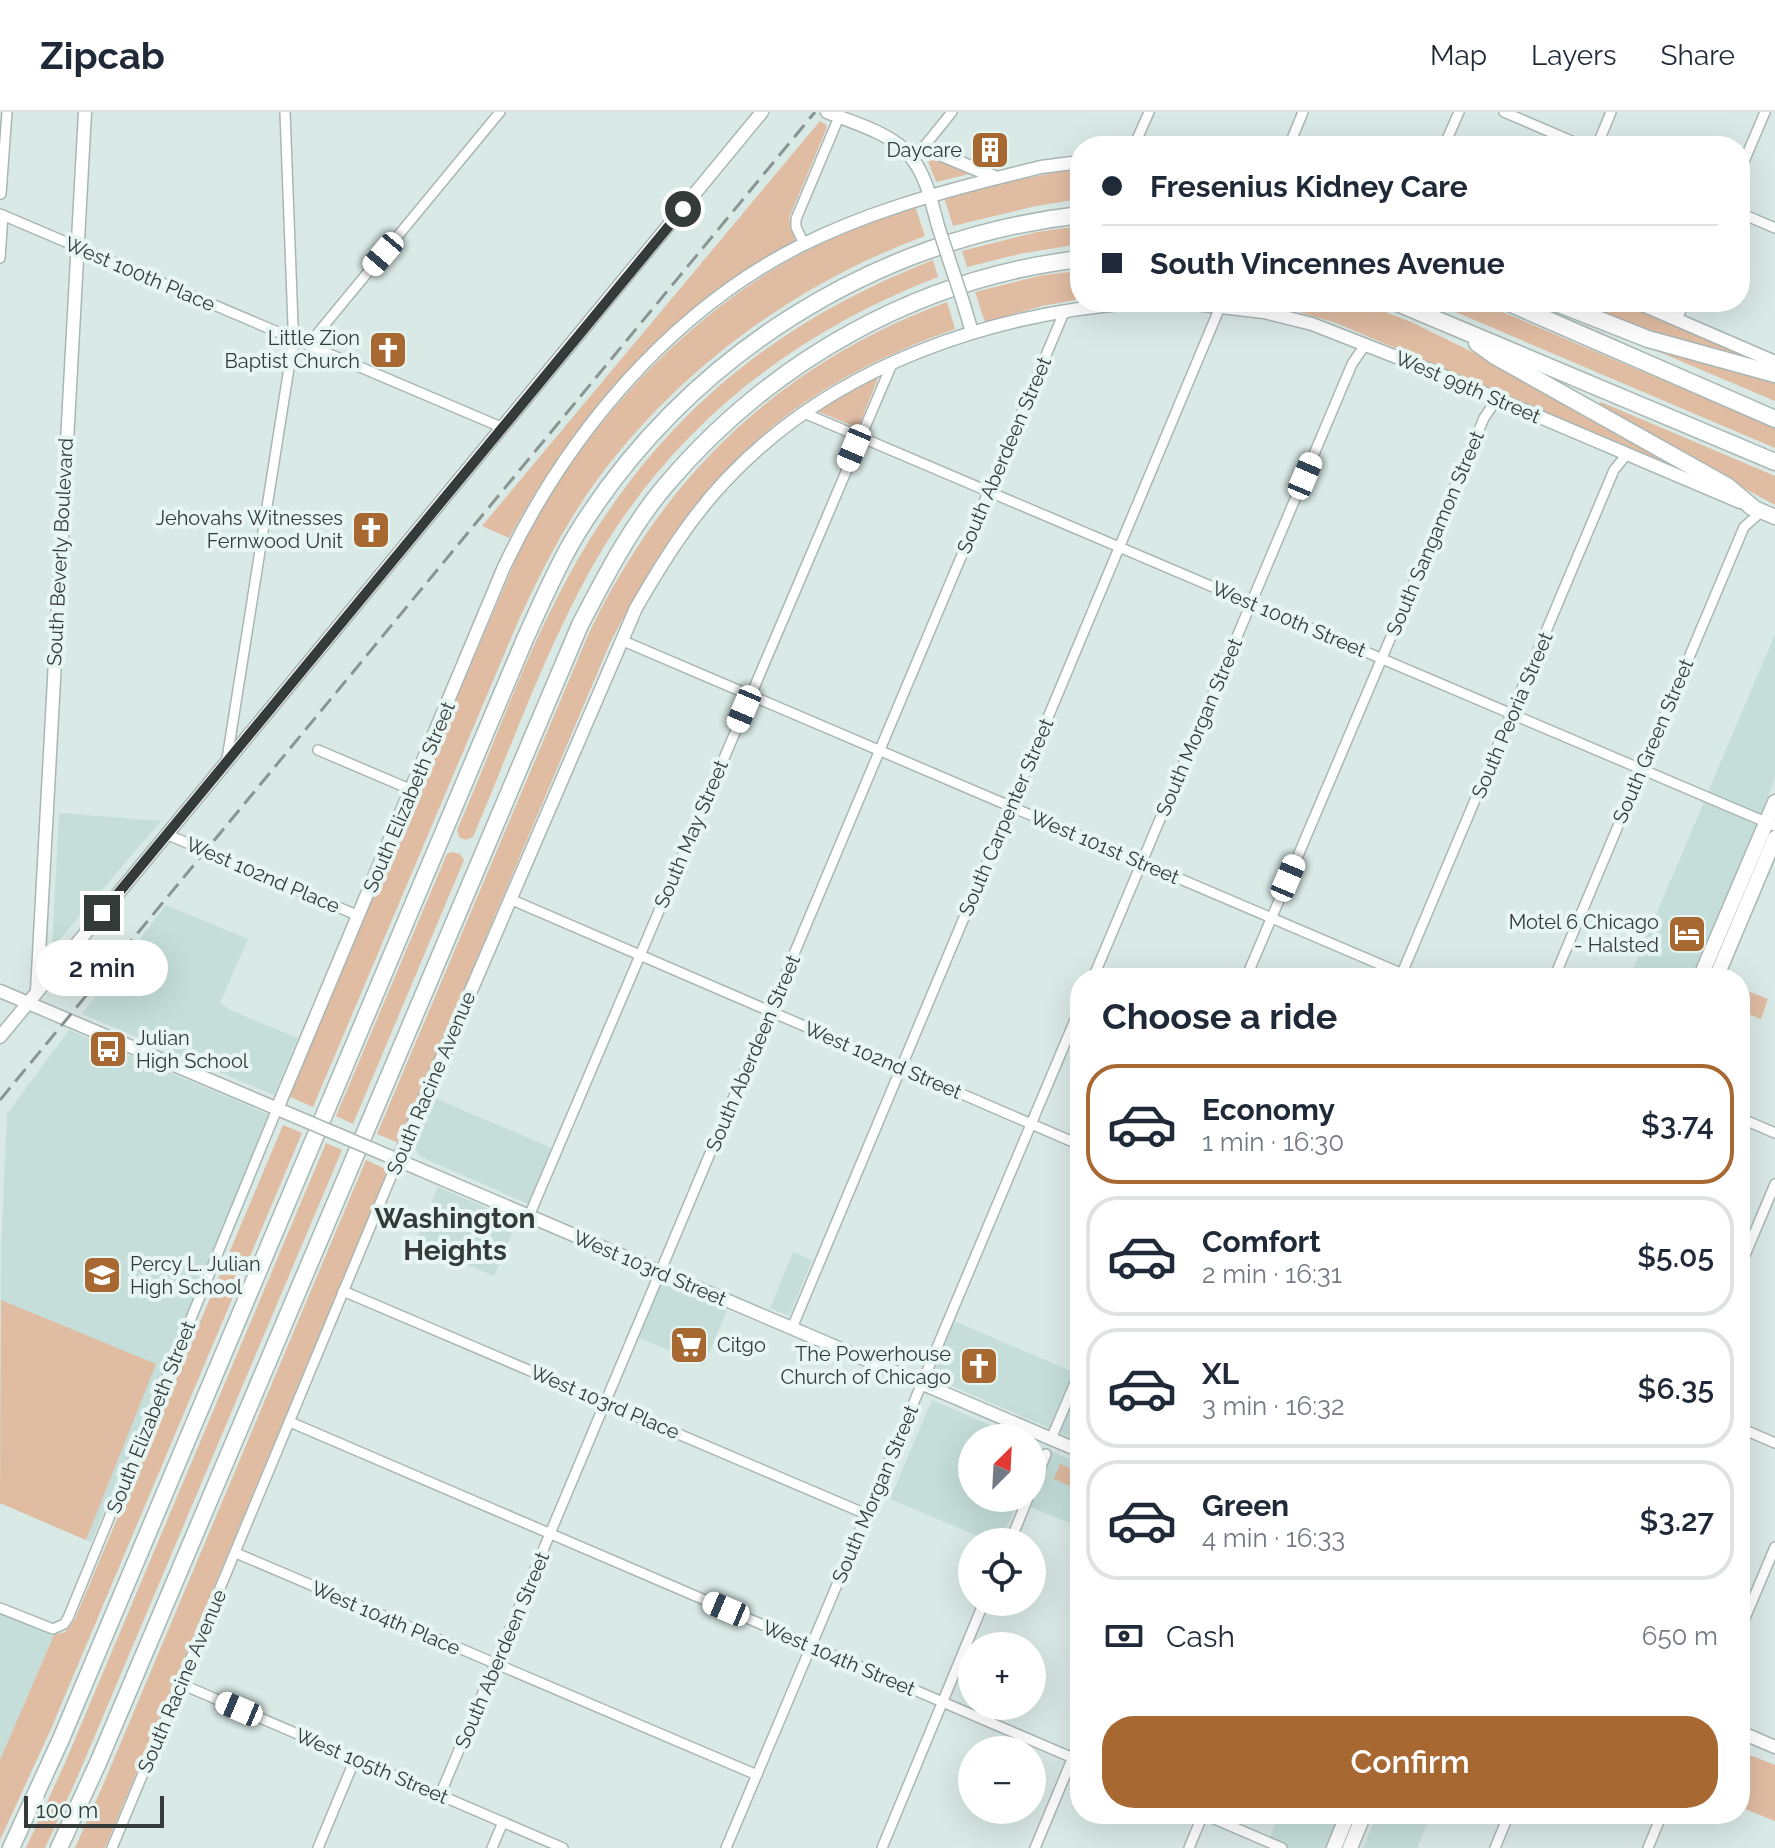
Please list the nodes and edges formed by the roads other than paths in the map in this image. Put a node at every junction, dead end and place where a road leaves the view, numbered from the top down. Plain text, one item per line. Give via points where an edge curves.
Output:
1 (7, 112) edge
2 (85, 112) edge
3 (285, 112) edge
4 (500, 112) edge
5 (762, 112) edge
6 (952, 112) edge
7 (1149, 112) edge
8 (1303, 112) edge
9 (1459, 112) edge
10 (1504, 112) edge
11 (1611, 112) edge
12 (1765, 112) edge
13 (833, 115) edge
14 (1138, 136) edge
15 (1293, 136) edge
16 (1448, 136) edge
17 (1560, 136) edge
18 (1601, 136) edge
19 (1750, 147) edge
20 (916, 152) junction
21 (1070, 163) edge
22 (997, 178) junction
23 (1, 194) edge
24 (929, 195) junction
25 (1, 215) edge
26 (1070, 217) edge
27 (1750, 217) edge
28 (1775, 228) edge
29 (804, 244) junction
30 (78, 247) junction
31 (0, 258) edge
32 (1070, 261) edge
33 (1065, 310) junction
34 (1070, 310) edge
35 (1218, 312) edge
36 (1252, 312) edge
37 (1420, 312) edge
38 (1530, 312) edge
39 (1579, 312) edge
40 (1659, 312) edge
41 (1680, 312) edge
42 (1677, 320) junction
43 (1449, 324) junction
44 (972, 332) junction
45 (297, 340) junction
46 (1365, 345) junction
47 (311, 346) junction
48 (1775, 362) edge
49 (892, 364) junction
50 (1775, 374) edge
51 (1497, 399) junction
52 (804, 413) junction
53 (1775, 419) edge
54 (501, 427) junction
55 (859, 436) junction
56 (1627, 454) junction
57 (1775, 462) edge
58 (989, 491) junction
59 (1763, 511) edge
60 (1120, 547) junction
61 (1251, 603) junction
62 (621, 640) junction
63 (1381, 658) junction
64 (750, 695) junction
65 (1512, 714) junction
66 (318, 750) dead end
67 (880, 750) junction
68 (227, 759) junction
69 (1642, 769) junction
70 (412, 790) junction
71 (1775, 802) edge
72 (1010, 806) junction
73 (1771, 824) edge
74 (166, 834) junction
75 (1775, 838) edge
76 (1141, 862) junction
77 (510, 899) junction
78 (359, 916) junction
79 (1271, 918) junction
80 (639, 955) junction
81 (1097, 968) edge
82 (1250, 968) edge
83 (1384, 968) edge
84 (1408, 968) edge
85 (1558, 968) edge
86 (1705, 968) edge
87 (1720, 968) edge
88 (0, 991) edge
89 (37, 991) junction
90 (28, 1003) junction
91 (770, 1011) junction
92 (1070, 1032) edge
93 (0, 1037) edge
94 (900, 1068) junction
95 (277, 1109) junction
96 (1750, 1122) edge
97 (1031, 1124) junction
98 (1775, 1133) edge
99 (1070, 1141) edge
100 (398, 1160) junction
101 (1775, 1184) edge
102 (529, 1216) junction
103 (1750, 1243) edge
104 (660, 1272) junction
105 (343, 1291) junction
106 (792, 1328) junction
107 (922, 1383) junction
108 (1070, 1394) edge
109 (606, 1402) junction
110 (290, 1422) junction
111 (1750, 1432) edge
112 (1051, 1439) junction
113 (1775, 1443) edge
114 (1070, 1447) edge
115 (866, 1514) junction
116 (550, 1534) junction
117 (1775, 1547) edge
118 (236, 1553) junction
119 (1750, 1606) edge
120 (0, 1608) edge
121 (978, 1616) edge
122 (811, 1645) junction
123 (495, 1665) junction
124 (181, 1684) junction
125 (943, 1702) junction
126 (1750, 1736) edge
127 (1775, 1747) edge
128 (1070, 1757) edge
129 (355, 1759) junction
130 (1070, 1773) edge
131 (757, 1775) junction
132 (440, 1795) junction
133 (503, 1822) junction
134 (1199, 1824) edge
135 (1226, 1824) edge
136 (1344, 1824) edge
137 (1360, 1824) edge
138 (1505, 1824) edge
139 (1658, 1824) edge
140 (11, 1848) edge
141 (59, 1848) edge
142 (112, 1848) edge
143 (318, 1848) edge
144 (492, 1848) edge
145 (563, 1848) edge
146 (726, 1848) edge
147 (882, 1848) edge
148 (1035, 1848) edge
149 (1189, 1848) edge
150 (1282, 1848) edge
151 (1334, 1848) edge
152 (1350, 1848) edge
153 (1495, 1848) edge
154 (1648, 1848) edge

1 - 23 street
2 - 30 street, South Beverly Boulevard
3 - 45 street
4 - 47 street
5 - 54 street
6 - 20 street
7 - 14 street
8 - 15 street
9 - 16 street
10 - 17 street
11 - 18 street
12 - 19 street
13 - 20 street
13 - 29 street via 796,219
20 - 22 street via 935,152
20 - 24 street
21 - 22 street, South Elizabeth Street
22 - 24 street, South Elizabeth Street
24 - 29 street, South Elizabeth Street
24 - 44 street, bridge
25 - 30 street, West 100th Place
25 - 31 street
26 - 140 highway via 943,244 856,280 773,328 668,417 575,536 525,639
27 - 28 street
29 - 70 street, South Elizabeth Street via 731,287 675,333 616,396 557,472 504,567
30 - 45 street, West 100th Place
30 - 89 street, South Beverly Boulevard
32 - 141 highway via 951,289 900,307 836,341 755,395 646,512 580,625
33 - 34 street, West 99th Street
33 - 44 street, West 99th Street
33 - 58 street, South Aberdeen Street
35 - 60 street, South Carpenter Street
36 - 46 street, West 99th Street via 1290,318
37 - 43 highway
38 - 53 highway
39 - 50 highway via 1648,339
40 - 42 street
41 - 42 street
42 - 48 street
43 - 57 highway
43 - 59 highway
44 - 49 street, West 99th Street
45 - 47 street, West 100th Place
45 - 68 street
46 - 51 street, West 99th Street
46 - 61 street, South Morgan Street via 1352,364
47 - 54 street, West 100th Place
49 - 52 street, West 99th Street
49 - 55 street, South May Street
51 - 56 street, West 99th Street
51 - 63 street, South Sangamon Street via 1484,418
52 - 55 street, West 100th Street
52 - 62 street, South Racine Avenue via 759,447 696,515
54 - 68 street
55 - 58 street, West 100th Street
55 - 64 street, South May Street
56 - 59 street, West 99th Street
56 - 65 street, South Peoria Street via 1614,470
58 - 60 street, West 100th Street
58 - 67 street, South Aberdeen Street
59 - 69 street, South Green Street via 1744,527
60 - 61 street, West 100th Street
60 - 72 street, South Carpenter Street
61 - 63 street, West 100th Street
61 - 76 street, South Morgan Street
62 - 64 street, West 101st Street
62 - 77 street, South Racine Avenue
63 - 65 street, West 100th Street
63 - 79 street, South Sangamon Street
64 - 67 street, West 101st Street
64 - 80 street, South May Street
65 - 69 street, West 100th Street
65 - 84 street, South Peoria Street
66 - 70 street
67 - 72 street, West 101st Street
67 - 91 street, South Aberdeen Street
68 - 74 street
69 - 73 street, West 100th Street
69 - 85 street, South Green Street
70 - 78 street, South Elizabeth Street
71 - 73 main road
72 - 76 street, West 101st Street
72 - 94 street, South Carpenter Street
73 - 86 main road
74 - 78 street, West 102nd Place
74 - 89 street
75 - 87 main road
76 - 79 street, West 101st Street
76 - 81 street, South Morgan Street
77 - 80 street, West 102nd Street
77 - 100 street, South Racine Avenue
78 - 95 street, South Elizabeth Street
79 - 82 street, South Sangamon Street
79 - 83 street, West 101st Street
80 - 91 street, West 102nd Street
80 - 102 street, South May Street
88 - 90 street, West 103rd Street
89 - 90 street
90 - 93 street
90 - 95 street, West 103rd Street
91 - 94 street, West 102nd Street
91 - 104 street, South Aberdeen Street
92 - 97 street, South Morgan Street
94 - 97 street, West 102nd Street
94 - 106 street, South Carpenter Street
95 - 100 street, West 103rd Street, bridge
95 - 120 street, South Elizabeth Street via 68,1618 60,1627 47,1627
96 - 98 street
97 - 99 street, West 102nd Street
97 - 107 street, South Morgan Street
100 - 102 street, West 103rd Street
100 - 105 street, South Racine Avenue
101 - 103 street
102 - 104 street, West 103rd Street
104 - 106 street, West 103rd Street
104 - 109 street, South Aberdeen Street
105 - 109 street, West 103rd Place
105 - 110 street, South Racine Avenue
106 - 107 street, West 103rd Street
107 - 112 street, West 103rd Street
107 - 115 street, South Morgan Street
108 - 112 street
109 - 115 street, West 103rd Place
109 - 116 street, South Aberdeen Street
110 - 116 street, West 104th Street
110 - 118 street, South Racine Avenue
111 - 113 street
112 - 114 street, West 103rd Street
115 - 122 street, South Morgan Street
116 - 122 street, West 104th Street
116 - 123 street, South Aberdeen Street
117 - 119 street
118 - 123 street, West 104th Place
118 - 124 street, South Racine Avenue
121 - 125 street
122 - 125 street, West 104th Street
122 - 131 street, South Morgan Street
123 - 131 street, West 104th Place
123 - 132 street, South Aberdeen Street
124 - 129 street, West 105th Street
124 - 142 street, South Racine Avenue
125 - 128 street, West 104th Street
125 - 147 street
126 - 127 street
129 - 132 street, West 105th Street
129 - 143 street
130 - 148 street
131 - 146 street, South Morgan Street
132 - 133 street, West 105th Street
133 - 144 street
133 - 145 street, West 105th Street
134 - 149 street
135 - 150 street
136 - 151 main road
137 - 152 main road
138 - 153 street
139 - 154 street

